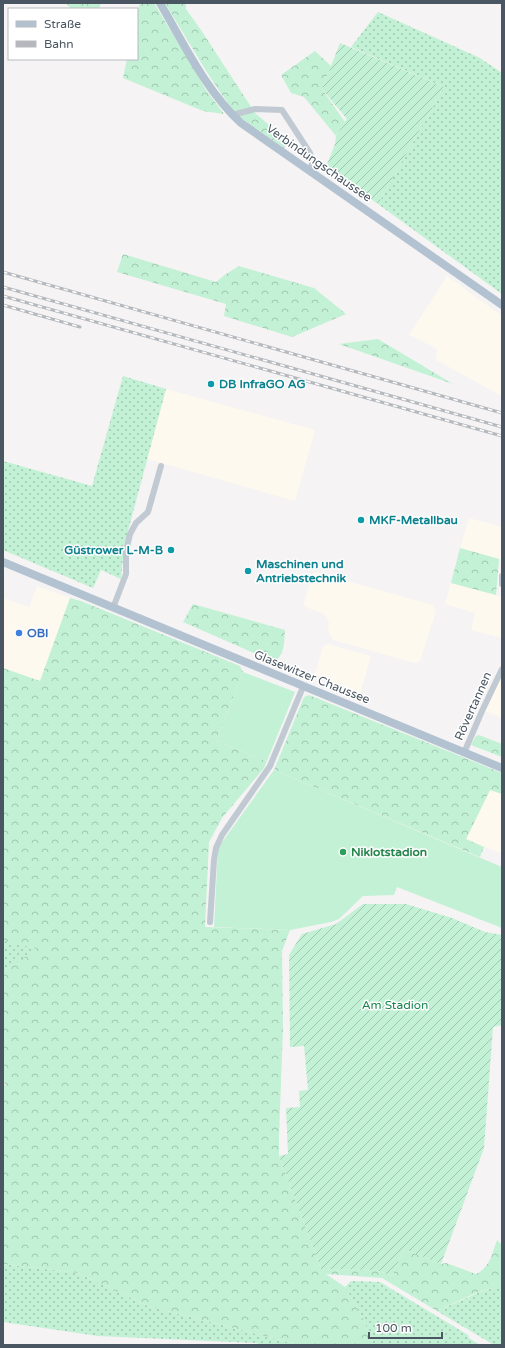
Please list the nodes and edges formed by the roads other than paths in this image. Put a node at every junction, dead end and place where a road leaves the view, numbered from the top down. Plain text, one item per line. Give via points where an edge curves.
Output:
1 (160, 3) edge
2 (232, 114) junction
3 (309, 171) junction
4 (502, 305) edge
5 (160, 466) dead end
6 (3, 562) edge
7 (502, 576) edge
8 (502, 584) edge
9 (113, 608) junction
10 (502, 669) edge
11 (303, 686) junction
12 (464, 753) junction
13 (502, 768) edge
14 (210, 922) dead end

1 - 2 main road, Verbindungschaussee via 207,82
2 - 3 main road, Verbindungschaussee
2 - 3 street via 255,109 282,110 310,153 312,161
3 - 4 main road, Verbindungschaussee
5 - 9 street via 148,512 136,523 130,534 126,551 126,574
6 - 9 main road, Glasewitzer Chaussee
7 - 8 street
9 - 11 main road, Glasewitzer Chaussee
10 - 12 street, Rövertannen
11 - 12 main road, Glasewitzer Chaussee
11 - 14 street via 270,766 222,835 216,848
12 - 13 main road, Glasewitzer Chaussee

